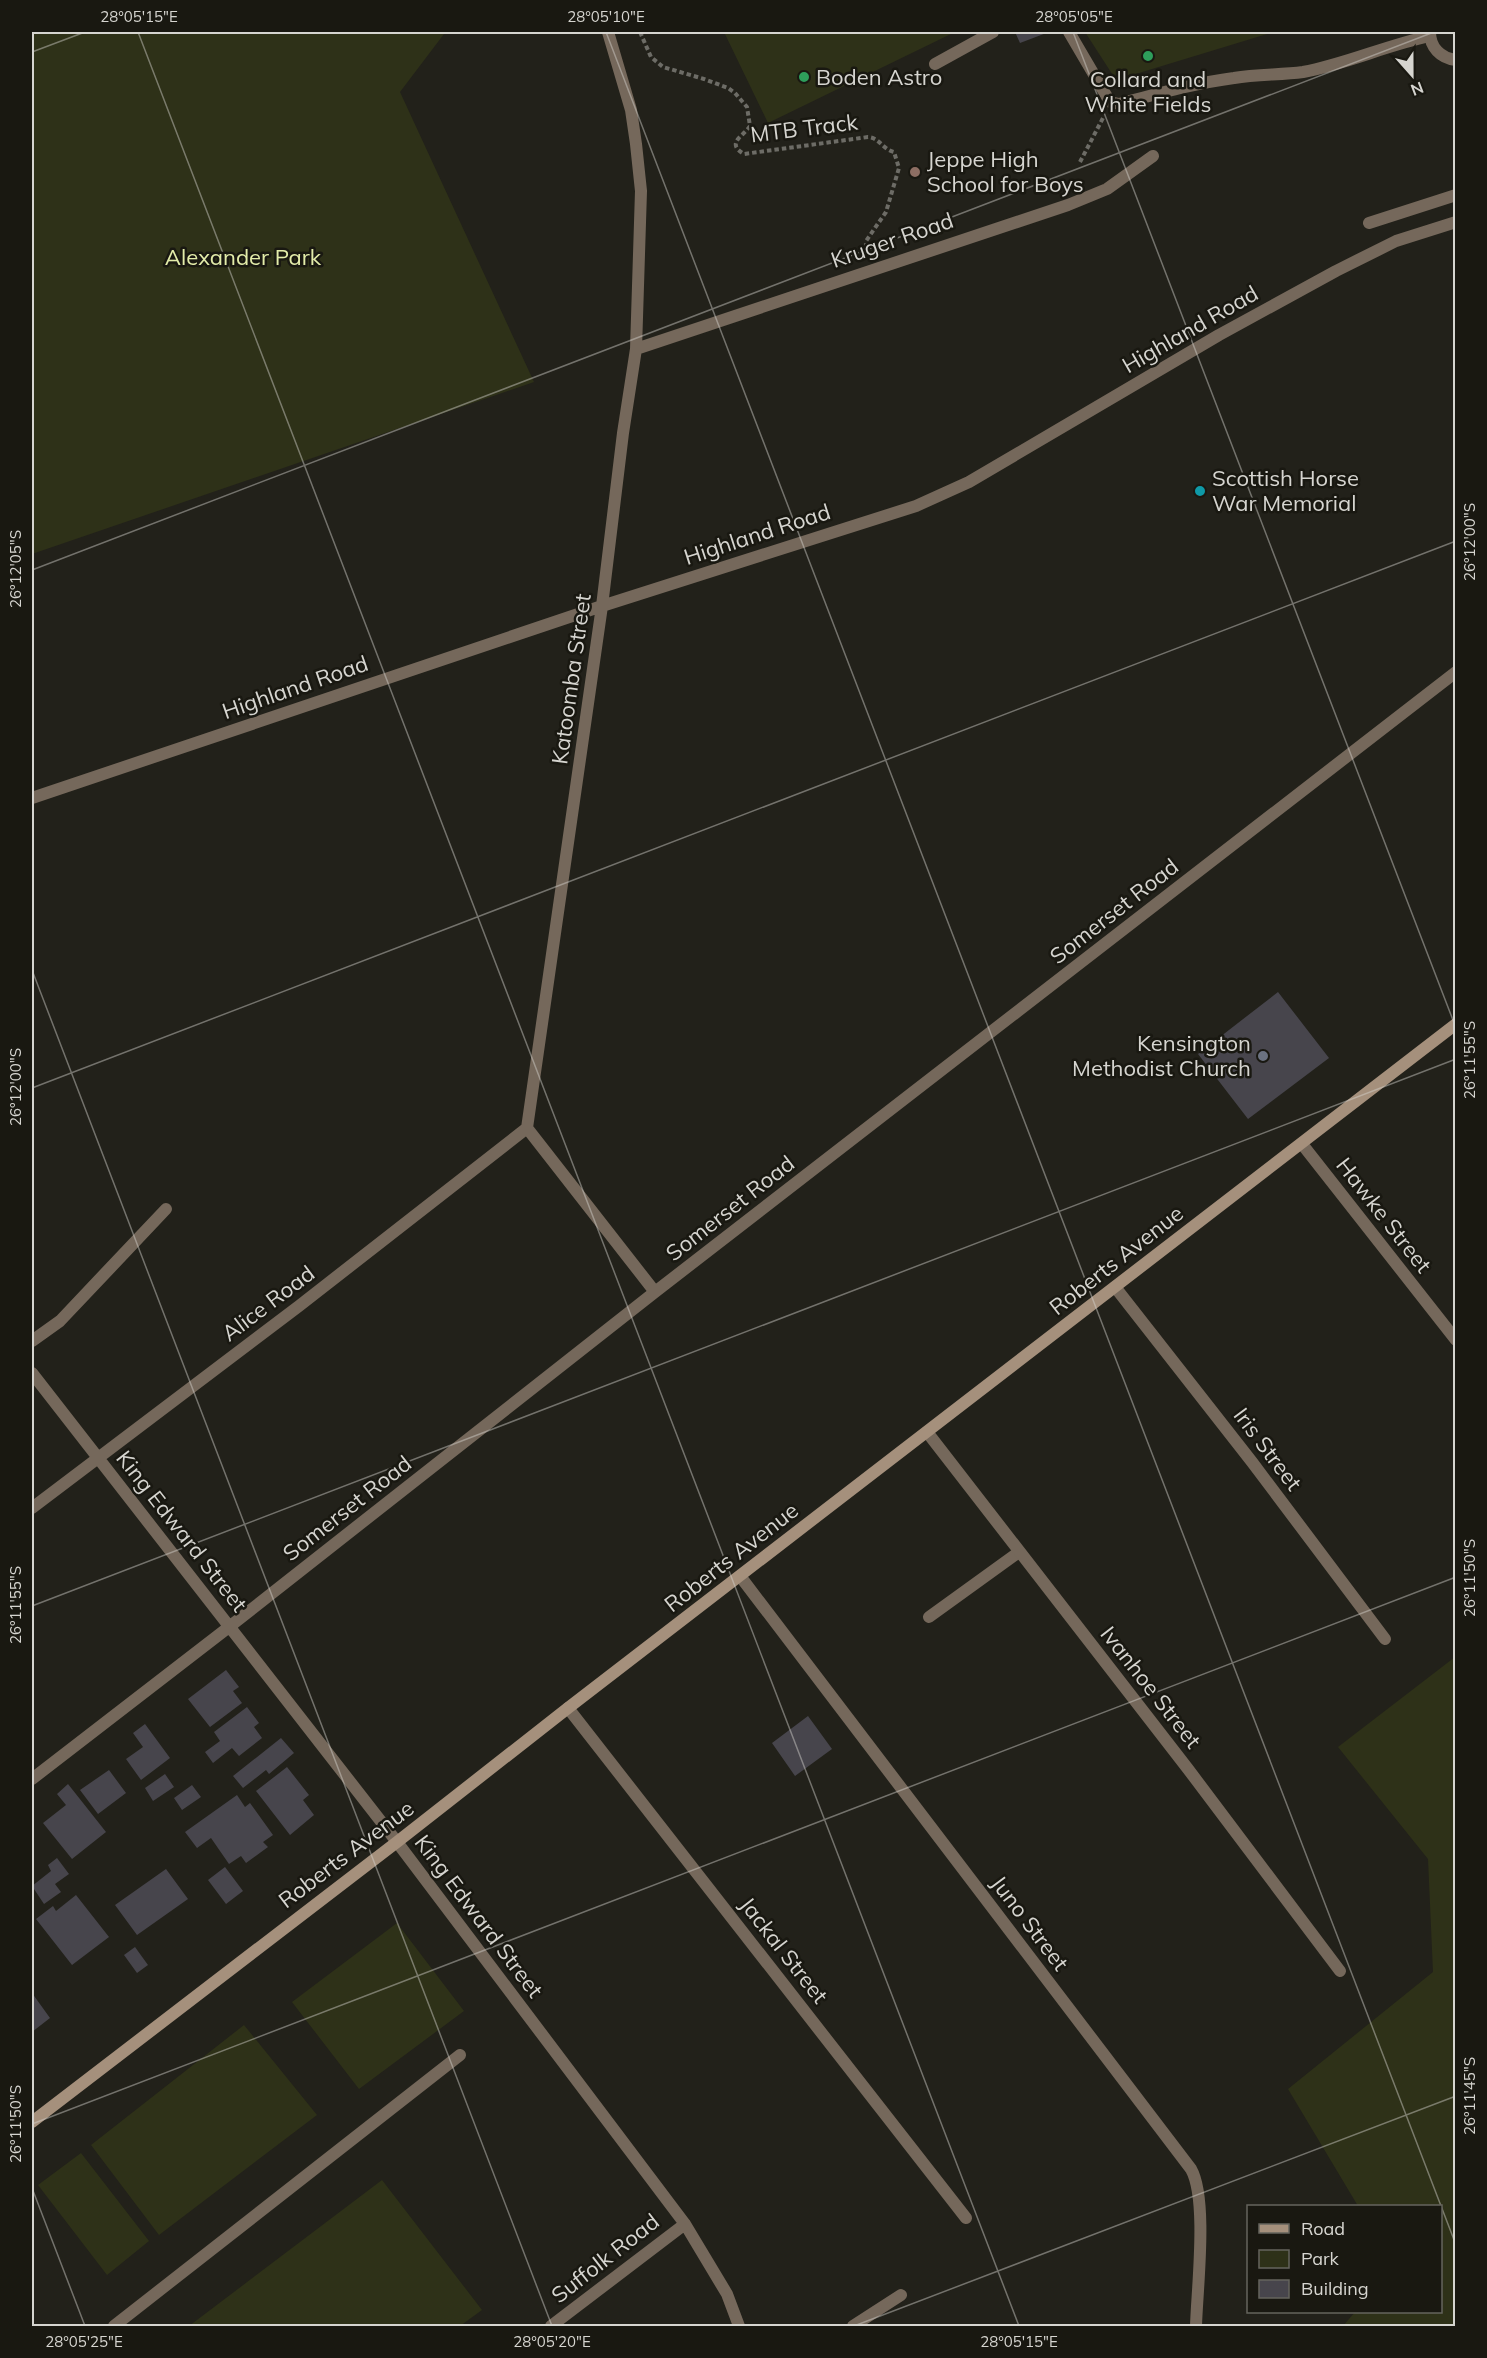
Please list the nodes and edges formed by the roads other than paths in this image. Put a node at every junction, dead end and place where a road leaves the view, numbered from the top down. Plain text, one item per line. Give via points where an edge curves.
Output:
1 (608, 32) edge
2 (993, 32) edge
3 (1069, 32) edge
4 (1430, 34) edge
5 (1455, 60) edge
6 (935, 64) dead end
7 (1153, 156) dead end
8 (1455, 195) edge
9 (1455, 222) edge
10 (1369, 223) dead end
11 (636, 349) junction
12 (602, 606) junction
13 (1455, 672) edge
14 (32, 798) edge
15 (1455, 1024) edge
16 (527, 1128) junction
17 (1302, 1144) junction
18 (166, 1209) dead end
19 (1115, 1287) junction
20 (655, 1292) junction
21 (1455, 1340) edge
22 (32, 1341) edge
23 (32, 1373) edge
24 (927, 1432) junction
25 (98, 1457) junction
26 (32, 1508) edge
27 (1019, 1551) junction
28 (740, 1576) junction
29 (929, 1617) dead end
30 (229, 1627) junction
31 (1385, 1639) dead end
32 (568, 1708) junction
33 (32, 1779) edge
34 (397, 1842) junction
35 (1340, 1971) dead end
36 (460, 2055) dead end
37 (32, 2122) edge
38 (966, 2218) dead end
39 (685, 2223) junction
40 (902, 2295) dead end
41 (114, 2326) edge
42 (551, 2326) edge
43 (739, 2326) edge
44 (853, 2326) edge
45 (1196, 2326) edge

1 - 11 street, Katoomba Street via 636,144 640,191
2 - 6 street
3 - 4 street via 1110,102 1119,104 1193,84 1301,72
4 - 5 street via 1438,54
7 - 11 street, Kruger Road via 1097,193
8 - 10 street
9 - 12 street, Highland Road via 1396,242 1336,271 944,495
11 - 12 street, Katoomba Street
12 - 14 street, Highland Road
12 - 16 street, Katoomba Street
13 - 20 street, Somerset Road
15 - 17 main road, Roberts Avenue
16 - 20 street
16 - 25 street, Alice Road
17 - 19 main road, Roberts Avenue
17 - 21 street, Hawke Street
18 - 22 street via 71,1310
19 - 24 main road, Roberts Avenue
19 - 31 street, Iris Street
20 - 30 street, Somerset Road
23 - 25 street, King Edward Street
24 - 27 street, Ivanhoe Street
24 - 28 main road, Roberts Avenue
25 - 26 street, Alice Road
25 - 30 street, King Edward Street
27 - 29 street
27 - 35 street, Ivanhoe Street
28 - 32 main road, Roberts Avenue
28 - 45 street, Juno Street via 1191,2169 1201,2202
30 - 33 street, Somerset Road
30 - 34 street, King Edward Street
32 - 34 main road, Roberts Avenue
32 - 38 street, Jackal Street
34 - 37 main road, Roberts Avenue
34 - 39 street, King Edward Street
36 - 41 street
39 - 42 street, Suffolk Road
39 - 43 street, King Edward Street via 727,2294
40 - 44 street

